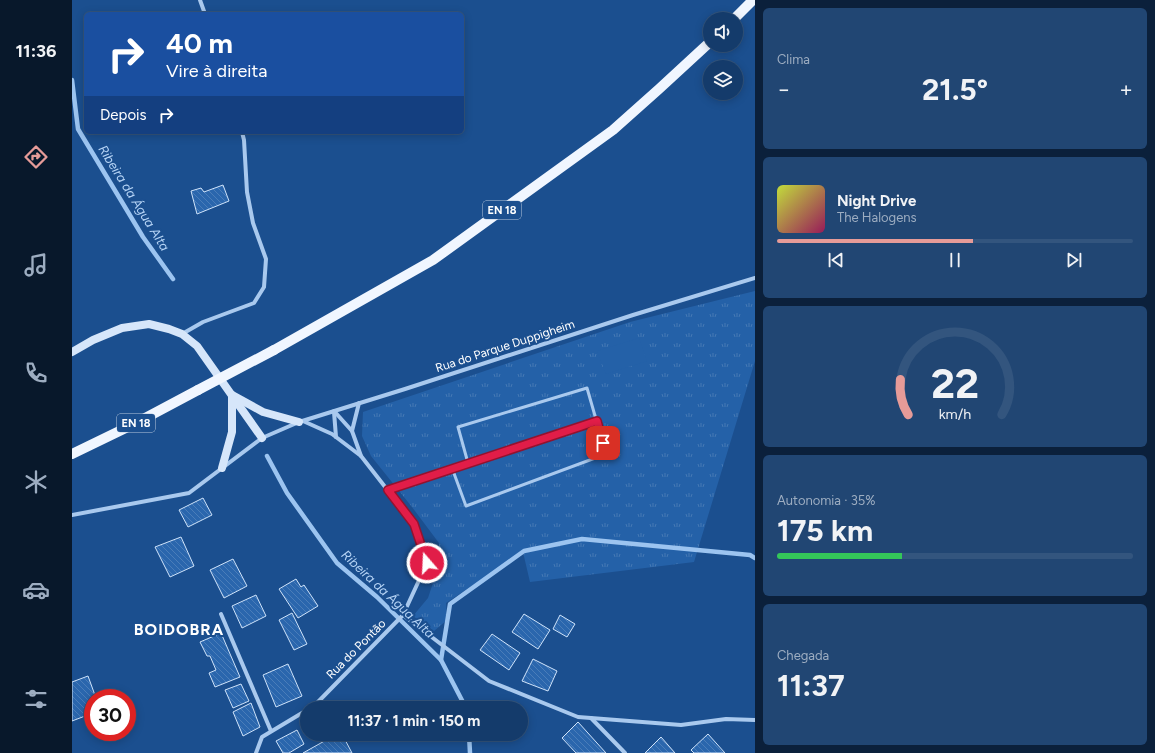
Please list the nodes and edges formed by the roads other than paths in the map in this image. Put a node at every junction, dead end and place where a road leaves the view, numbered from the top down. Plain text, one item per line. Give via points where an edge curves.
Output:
1 (200, 0) edge
2 (753, 0) edge
3 (204, 12) edge
4 (741, 12) edge
5 (703, 49) edge
6 (242, 134) edge
7 (755, 278) edge
8 (182, 334) junction
9 (72, 352) edge
10 (232, 394) junction
11 (359, 404) junction
12 (334, 411) junction
13 (301, 421) junction
14 (597, 421) junction
15 (352, 431) junction
16 (336, 437) junction
17 (262, 438) junction
18 (72, 454) edge
19 (361, 456) junction
20 (468, 462) junction
21 (222, 468) junction
22 (452, 468) junction
23 (388, 490) junction
24 (72, 515) edge
25 (221, 614) dead end
26 (403, 615) junction
27 (319, 701) edge
28 (300, 714) edge
29 (591, 718) junction
30 (755, 720) edge
31 (272, 731) junction
32 (256, 753) edge
33 (625, 753) edge

1 - 3 street
2 - 4 main road
5 - 18 main road, EN 18, bridge via 613,130 433,260 274,350
6 - 8 street via 247,192 253,223 266,259 264,287 254,303 203,322
7 - 11 street, Rua do Parque Duppigheim via 625,317
8 - 9 street via 148,324 122,328
8 - 10 street via 197,346
10 - 13 street via 263,412
10 - 17 street
10 - 21 street via 232,432
11 - 12 street, Rua do Parque Duppigheim
11 - 15 street
12 - 13 street, Rua do Parque Duppigheim
12 - 15 street
12 - 16 street
13 - 16 street
13 - 17 street, Rua do Parque Duppigheim
14 - 20 lane
14 - 20 lane via 587,388 458,427
14 - 22 lane via 606,454 466,506
15 - 19 street
16 - 19 street
17 - 21 street, Rua do Parque Duppigheim
19 - 23 street, Rua do Pontão
20 - 22 lane
21 - 24 street, Rua do Parque Duppigheim via 189,493
22 - 23 lane
23 - 26 street, Rua do Pontão via 414,524 427,563
25 - 31 street
26 - 27 street, Rua do Pontão
26 - 29 street via 489,681 578,717
28 - 31 street, Rua do Pontão
29 - 30 street via 681,725 726,719
29 - 33 street
31 - 32 street, Rua do Pontão via 262,737

